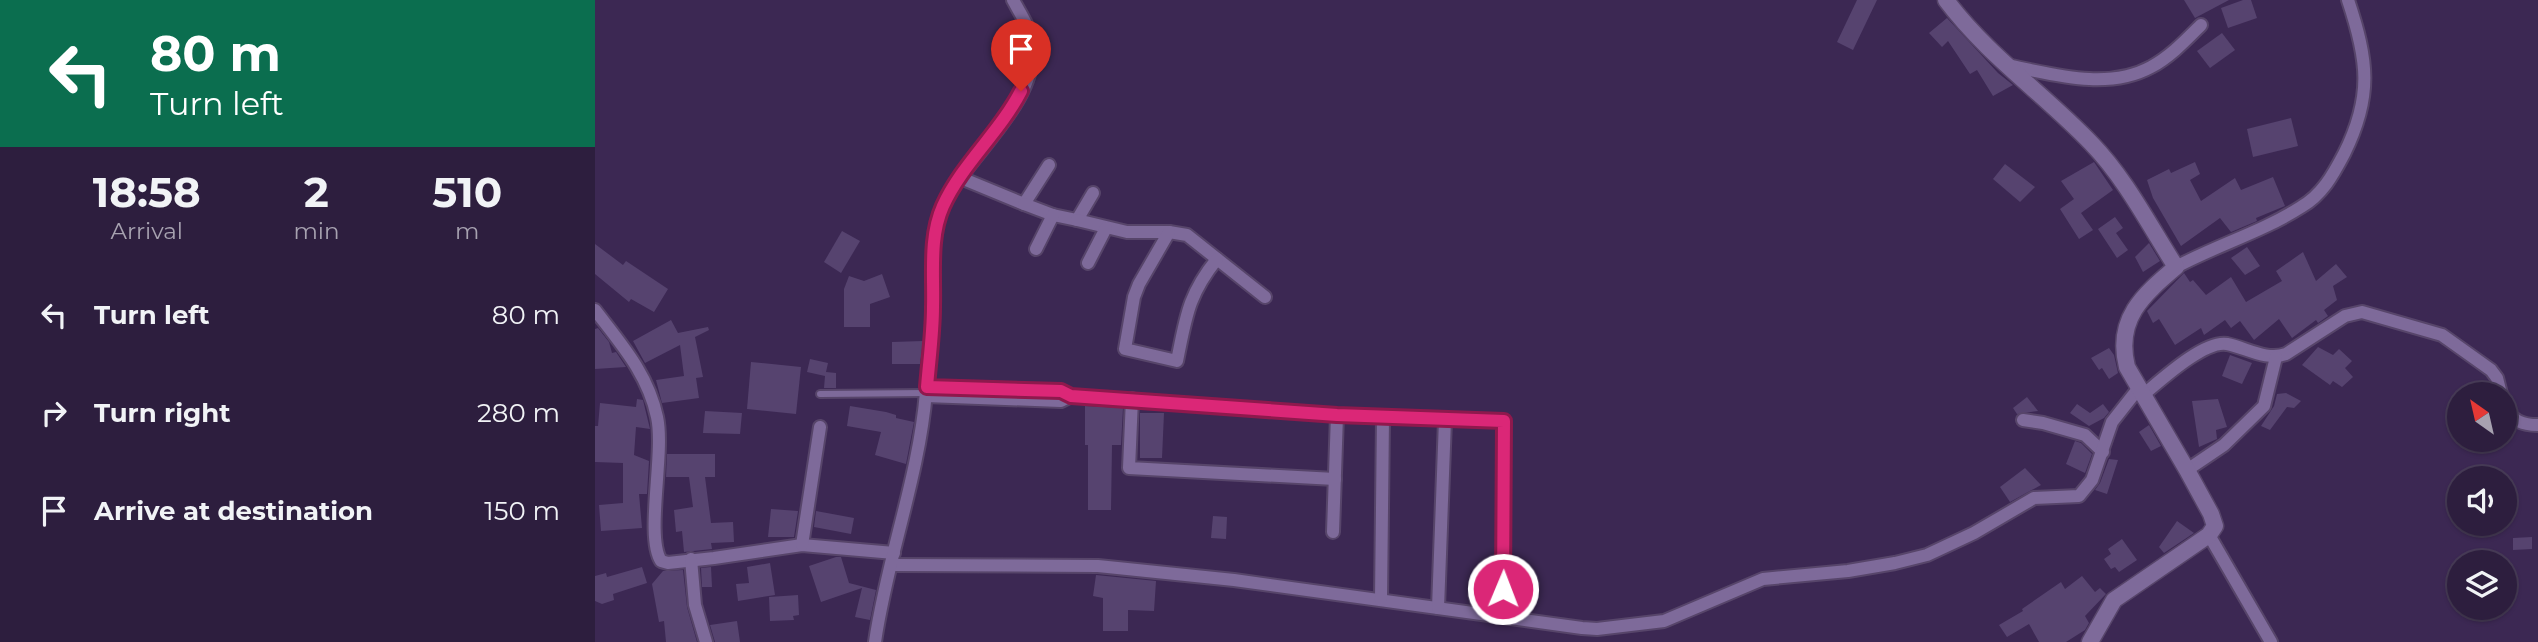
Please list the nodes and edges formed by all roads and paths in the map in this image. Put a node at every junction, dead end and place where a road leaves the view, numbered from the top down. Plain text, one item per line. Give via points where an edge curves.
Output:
1 (1013, 0) edge
2 (1946, 0) edge
3 (2348, 0) edge
4 (2201, 25) dead end
5 (2006, 65) junction
6 (1049, 165) dead end
7 (961, 178) junction
8 (1093, 193) dead end
9 (1024, 204) junction
10 (1053, 215) junction
11 (1077, 220) junction
12 (1106, 228) junction
13 (1169, 232) junction
14 (1036, 249) dead end
15 (1217, 259) junction
16 (1088, 262) dead end
17 (2176, 267) junction
18 (1265, 297) dead end
19 (595, 310) edge
20 (2276, 358) junction
21 (2498, 382) edge
22 (926, 392) junction
23 (2141, 392) junction
24 (820, 394) dead end
25 (1132, 399) junction
26 (1337, 415) junction
27 (1383, 418) junction
28 (1445, 420) junction
29 (2023, 420) dead end
30 (2517, 421) edge
31 (2538, 425) edge
32 (820, 427) dead end
33 (2103, 452) junction
34 (2187, 470) junction
35 (1335, 479) junction
36 (1333, 532) dead end
37 (2209, 535) junction
38 (802, 545) junction
39 (691, 559) junction
40 (893, 559) junction
41 (1381, 600) junction
42 (1438, 608) junction
43 (1503, 617) junction
44 (706, 642) edge
45 (875, 642) edge
46 (2090, 642) edge
47 (2271, 642) edge

1 - 7 street via 1032,40 1031,74
2 - 5 street via 1965,26
3 - 17 street via 2362,43 2365,93 2355,130 2333,175 2303,206
4 - 5 street via 2162,60 2127,77 2072,78
5 - 17 street via 2114,169
6 - 9 street
7 - 9 street
7 - 22 street via 943,206 934,241
8 - 11 street
9 - 10 street
10 - 11 street
10 - 14 street
11 - 12 street
12 - 13 street
12 - 16 street
13 - 15 street via 1187,235
13 - 15 street via 1134,297 1125,349 1177,361 1196,287
15 - 18 street
17 - 23 street via 2146,293 2126,325 2123,353
19 - 39 street via 631,356 657,417 657,555 668,563
20 - 21 street via 2345,316 2362,312 2442,335 2482,361
20 - 23 street via 2215,344
20 - 34 street via 2264,406 2224,444
22 - 24 lane
22 - 25 street via 1061,401 1071,396
22 - 40 street
23 - 33 street via 2112,422
23 - 34 street
25 - 26 street
25 - 35 street via 1129,468
26 - 27 street
26 - 35 street
27 - 28 street
27 - 41 street
28 - 42 street
28 - 43 street via 1504,421
29 - 33 street via 2085,435
30 - 31 street
32 - 38 street
33 - 43 street via 2080,496 2034,498 1927,555 1848,571 1763,579 1664,621 1597,629
34 - 37 street via 2215,521
35 - 36 street
37 - 46 street via 2114,600
37 - 47 street
38 - 39 street
38 - 40 street
39 - 44 street via 695,605
40 - 41 street via 1098,566
40 - 45 street
41 - 42 street
42 - 43 street

